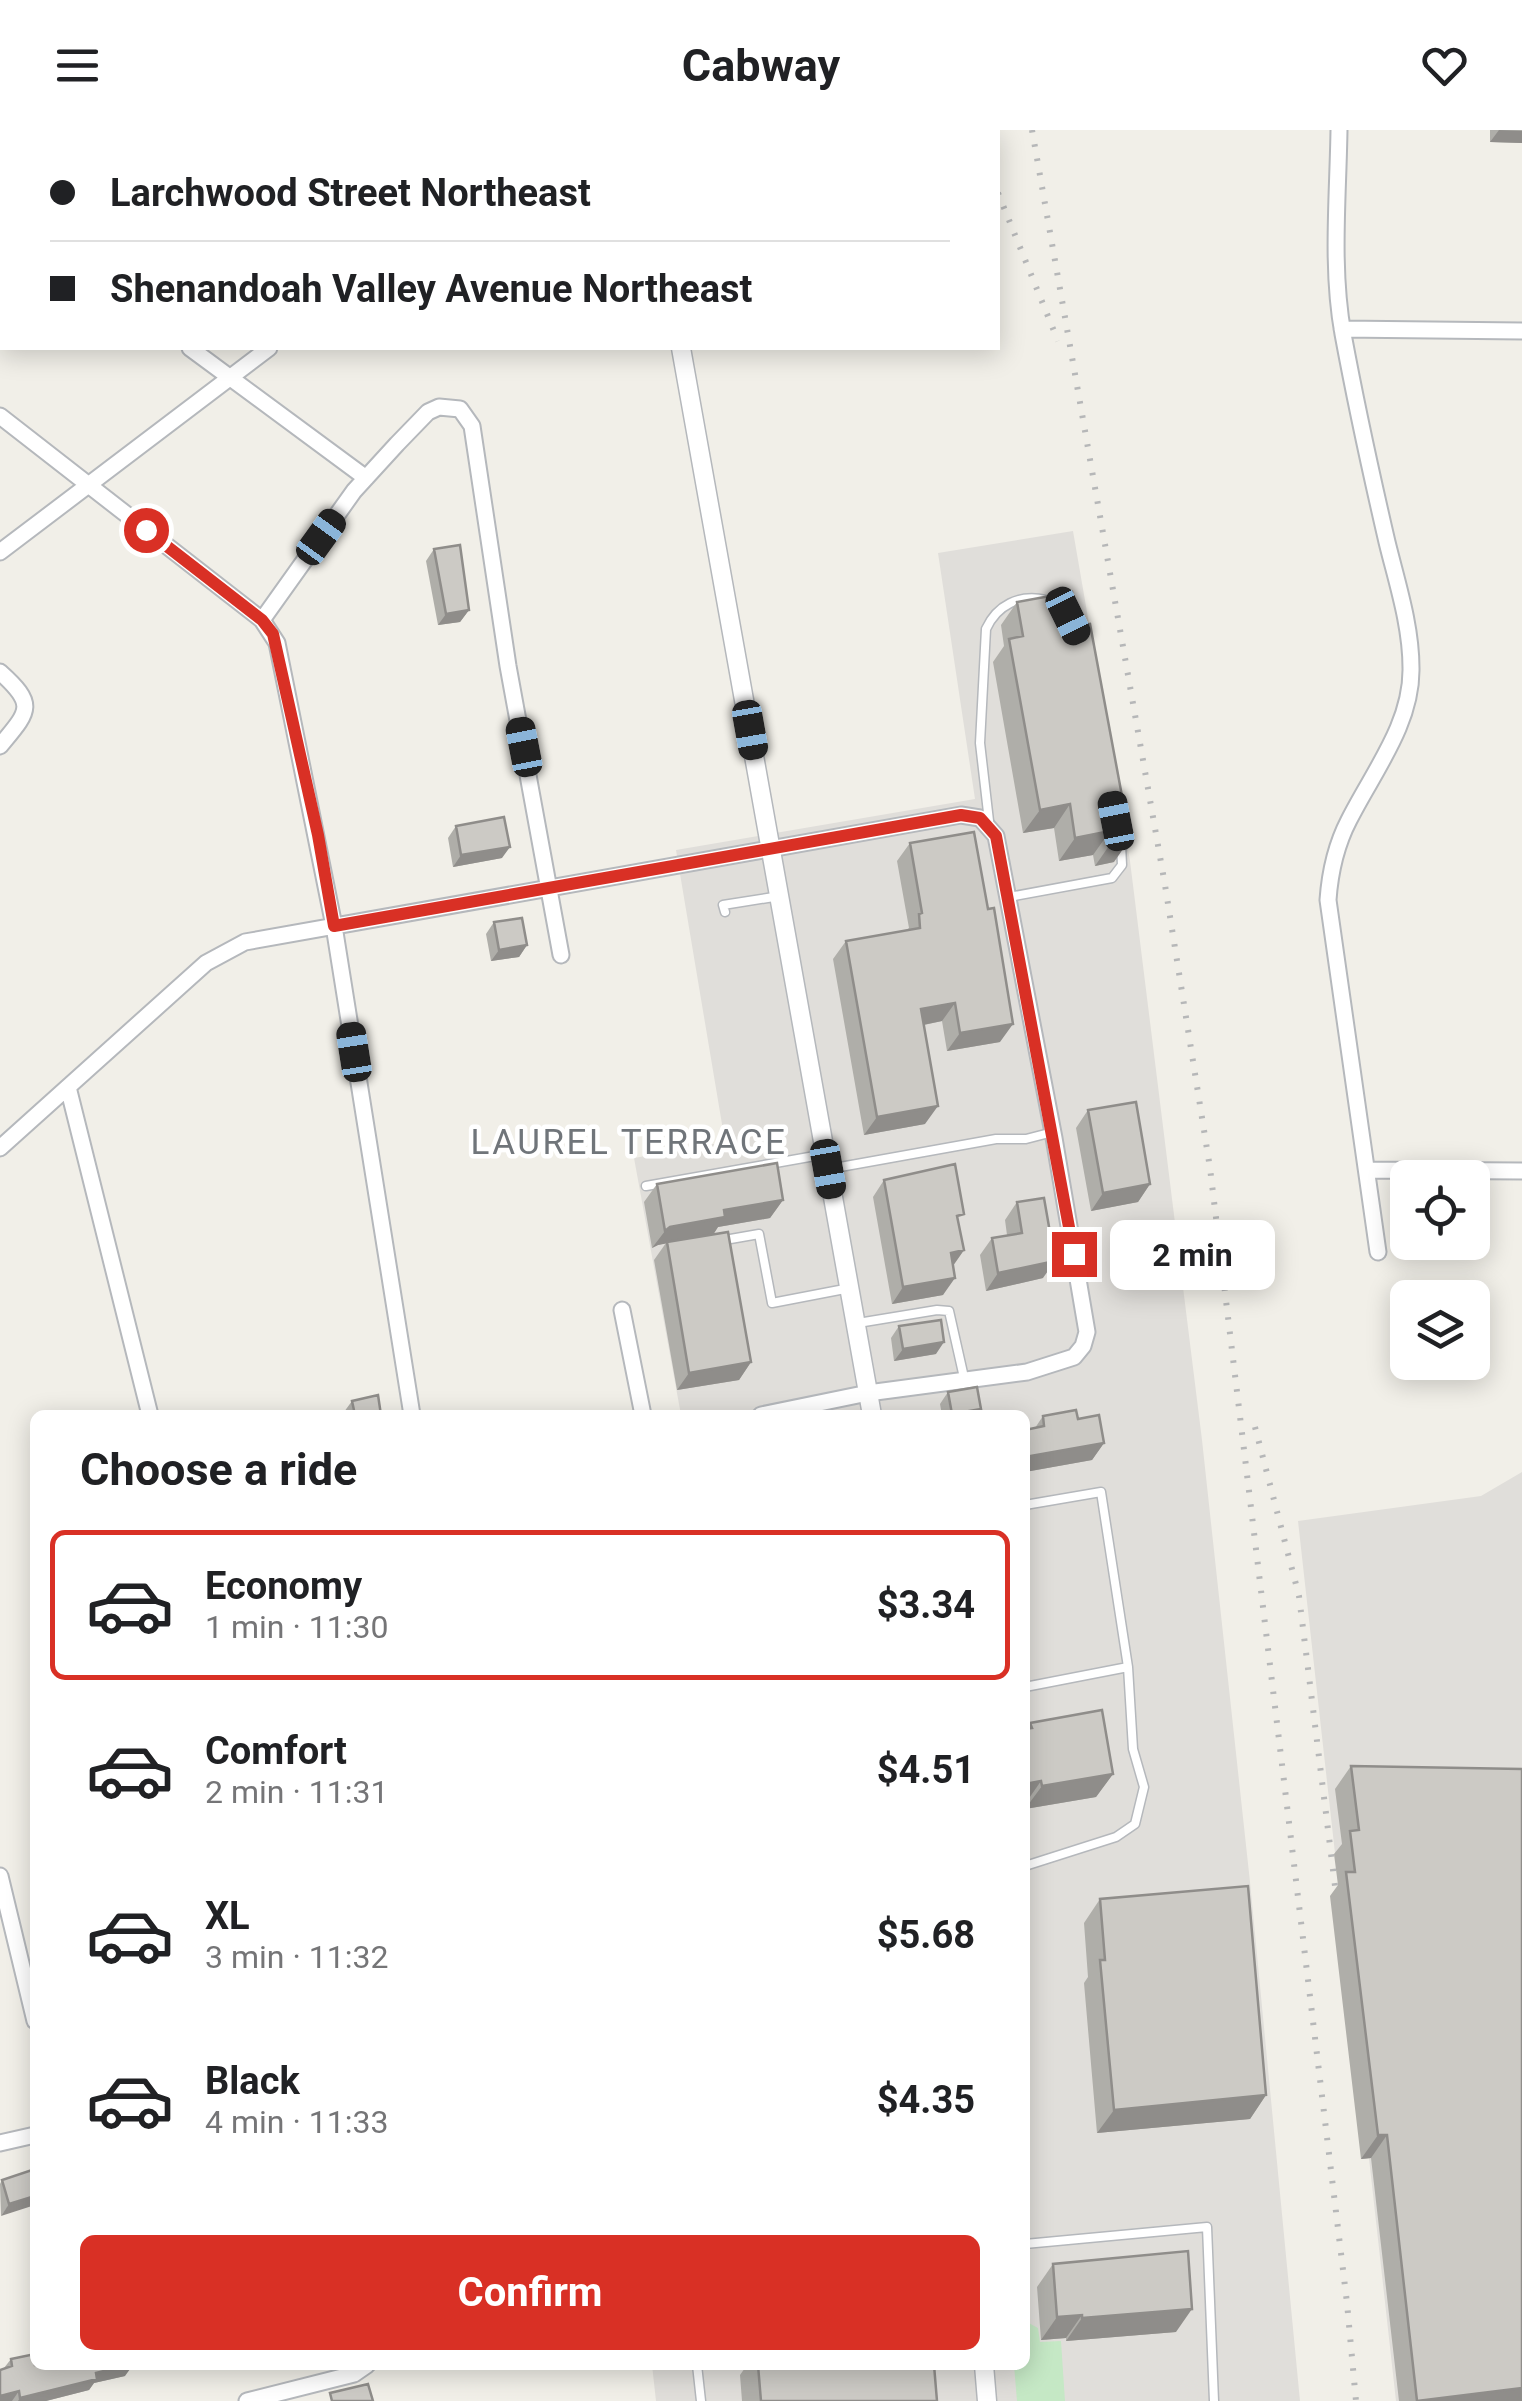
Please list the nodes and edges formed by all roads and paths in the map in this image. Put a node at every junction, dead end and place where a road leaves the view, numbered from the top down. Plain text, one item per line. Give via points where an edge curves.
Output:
1 (1339, 130) edge
2 (1342, 329) junction
3 (1522, 331) edge
4 (193, 350) edge
5 (266, 350) edge
6 (681, 350) edge
7 (229, 378) junction
8 (0, 416) edge
9 (366, 478) junction
10 (87, 485) junction
11 (0, 552) edge
12 (1054, 602) edge
13 (262, 620) junction
14 (0, 672) edge
15 (0, 746) edge
16 (989, 826) junction
17 (1119, 836) edge
18 (772, 848) junction
19 (548, 888) junction
20 (780, 896) junction
21 (1008, 898) junction
22 (725, 912) dead end
23 (334, 926) junction
24 (561, 955) dead end
25 (68, 1087) junction
26 (1053, 1132) junction
27 (0, 1148) edge
28 (827, 1162) junction
29 (1367, 1170) junction
30 (1522, 1171) edge
31 (646, 1186) dead end
32 (709, 1243) edge
33 (1378, 1252) dead end
34 (850, 1288) junction
35 (622, 1310) dead end
36 (856, 1324) junction
37 (965, 1382) junction
38 (868, 1393) junction
39 (149, 1410) edge
40 (411, 1410) edge
41 (642, 1410) edge
42 (785, 1410) edge
43 (871, 1410) edge
44 (1030, 1504) edge
45 (1128, 1667) junction
46 (1030, 1686) edge
47 (1030, 1864) edge
48 (0, 1876) edge
49 (30, 1999) edge
50 (30, 2136) edge
51 (0, 2143) edge
52 (1030, 2244) edge
53 (361, 2370) edge
54 (698, 2370) edge
55 (984, 2370) edge
56 (272, 2398) edge
57 (248, 2401) edge
58 (701, 2401) edge
59 (987, 2401) edge
60 (1214, 2401) edge

1 - 2 street
2 - 3 street
2 - 29 street via 1408,624 1411,666 1399,727 1348,823 1328,900
4 - 7 street
5 - 7 street
6 - 18 street
7 - 9 street
7 - 10 street
8 - 10 street
9 - 13 street
9 - 19 street via 428,412 460,409 472,426
10 - 11 street
10 - 13 street
12 - 16 lane via 1016,600 993,615 986,630 980,742
13 - 23 street via 277,643
14 - 15 street via 21,690 27,710
16 - 18 street via 961,815
16 - 21 street
17 - 21 lane via 1122,865 1112,878
18 - 19 street
18 - 20 street
19 - 23 street
19 - 24 street
20 - 22 lane via 723,905
20 - 28 street
21 - 26 street
23 - 25 street via 245,942 221,953
23 - 40 street
25 - 27 street
25 - 39 street
26 - 28 lane
26 - 37 street via 1087,1332 1083,1346 1067,1361
28 - 31 lane
28 - 34 street
29 - 30 street
29 - 33 street
32 - 34 lane via 759,1234 772,1303
34 - 36 street
35 - 41 street
36 - 37 lane via 949,1311
36 - 38 street
37 - 38 street
38 - 42 street
38 - 43 street
44 - 45 lane via 1101,1492
45 - 46 lane
45 - 47 lane via 1132,1750 1144,1787 1135,1824 1116,1838
48 - 49 street
50 - 51 street
52 - 60 lane via 1207,2227
53 - 56 street
54 - 58 lane
55 - 59 street
56 - 57 street

